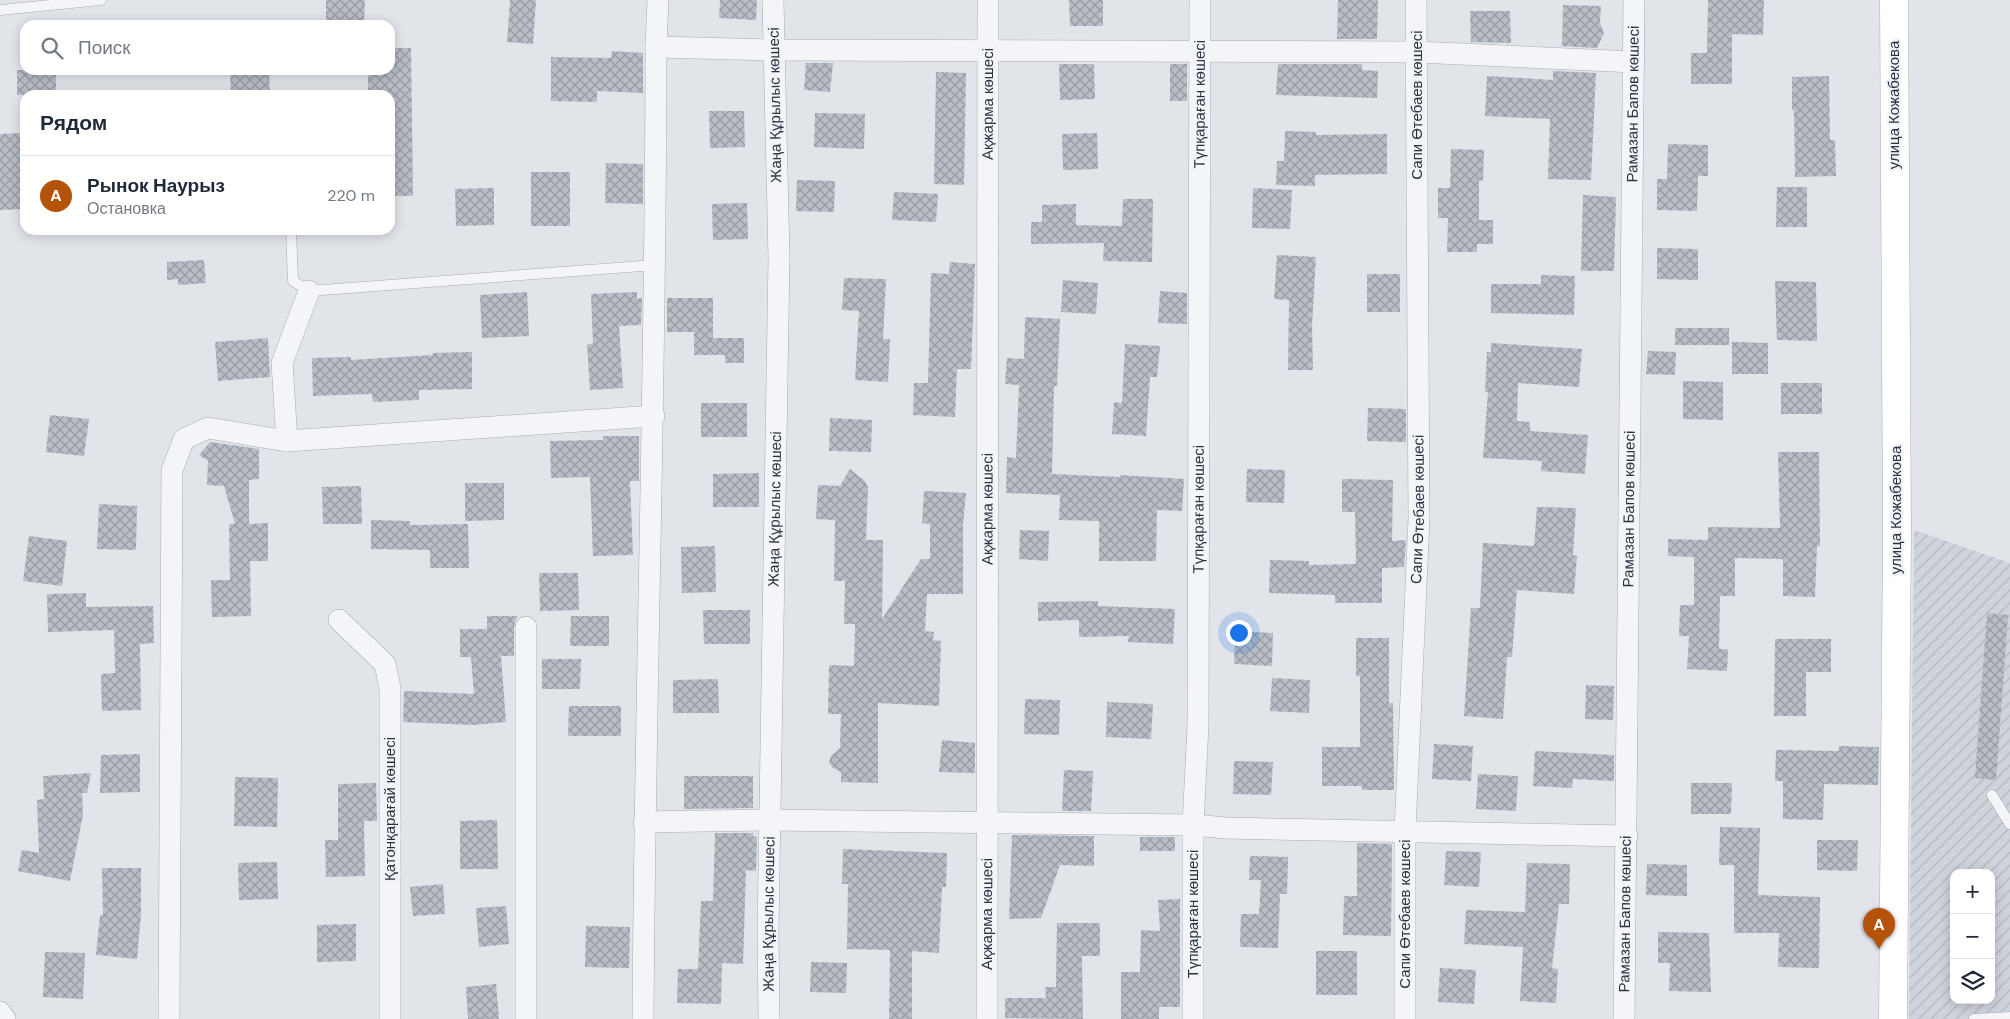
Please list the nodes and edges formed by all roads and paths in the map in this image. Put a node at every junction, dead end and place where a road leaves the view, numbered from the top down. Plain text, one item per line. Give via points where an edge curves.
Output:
1 (100, 0) edge
2 (658, 0) edge
3 (773, 0) edge
4 (988, 0) edge
5 (1200, 0) edge
6 (1416, 0) edge
7 (1634, 0) edge
8 (1894, 0) edge
9 (0, 10) edge
10 (656, 47) junction
11 (773, 50) junction
12 (988, 50) junction
13 (1200, 50) junction
14 (1417, 52) junction
15 (1634, 62) junction
16 (290, 235) edge
17 (656, 265) junction
18 (308, 291) junction
19 (654, 416) junction
20 (287, 441) junction
21 (339, 620) dead end
22 (526, 627) dead end
23 (1992, 795) dead end
24 (770, 820) junction
25 (644, 822) junction
26 (986, 824) junction
27 (2010, 824) edge
28 (1193, 825) junction
29 (1405, 831) junction
30 (1627, 836) junction
31 (0, 1012) edge
32 (2010, 1017) edge
33 (5, 1019) edge
34 (169, 1019) edge
35 (390, 1019) edge
36 (526, 1019) edge
37 (644, 1019) edge
38 (769, 1019) edge
39 (987, 1019) edge
40 (1193, 1019) edge
41 (1405, 1019) edge
42 (1624, 1019) edge
43 (1893, 1019) edge
44 (1974, 1019) edge

1 - 9 lane
2 - 10 street
3 - 11 street, Жаңа Құрылыс көшесі
4 - 12 street, Ақжарма көшесі
5 - 13 street, Түпқараған көшесі
6 - 14 street, Сапи Өтебаев көшесі
7 - 15 street, Рамазан Бапов көшесі
8 - 43 main road, улица Кожабекова via 1897,533
10 - 11 street
10 - 17 street
11 - 12 street
11 - 24 street, Жаңа Құрылыс көшесі via 779,258
12 - 13 street
12 - 26 street, Ақжарма көшесі
13 - 14 street
13 - 28 street, Түпқараған көшесі via 1198,726
14 - 15 street
14 - 29 street, Сапи Өтебаев көшесі via 1419,519
15 - 30 street, Рамазан Бапов көшесі
16 - 18 lane via 292,281
17 - 18 lane
17 - 19 street
18 - 20 street via 282,363
19 - 20 street
19 - 25 street
20 - 34 street via 208,428 184,439 172,470
21 - 35 street, Қатонқарағай көшесі via 385,664 390,688
22 - 36 street
23 - 27 lane
24 - 25 street
24 - 26 street
24 - 38 street, Жаңа Құрылыс көшесі
25 - 37 street
26 - 28 street
26 - 39 street, Ақжарма көшесі
28 - 29 street
28 - 40 street, Түпқараған көшесі
29 - 30 street
29 - 41 street, Сапи Өтебаев көшесі
30 - 42 street, Рамазан Бапов көшесі
31 - 33 street
32 - 44 lane

